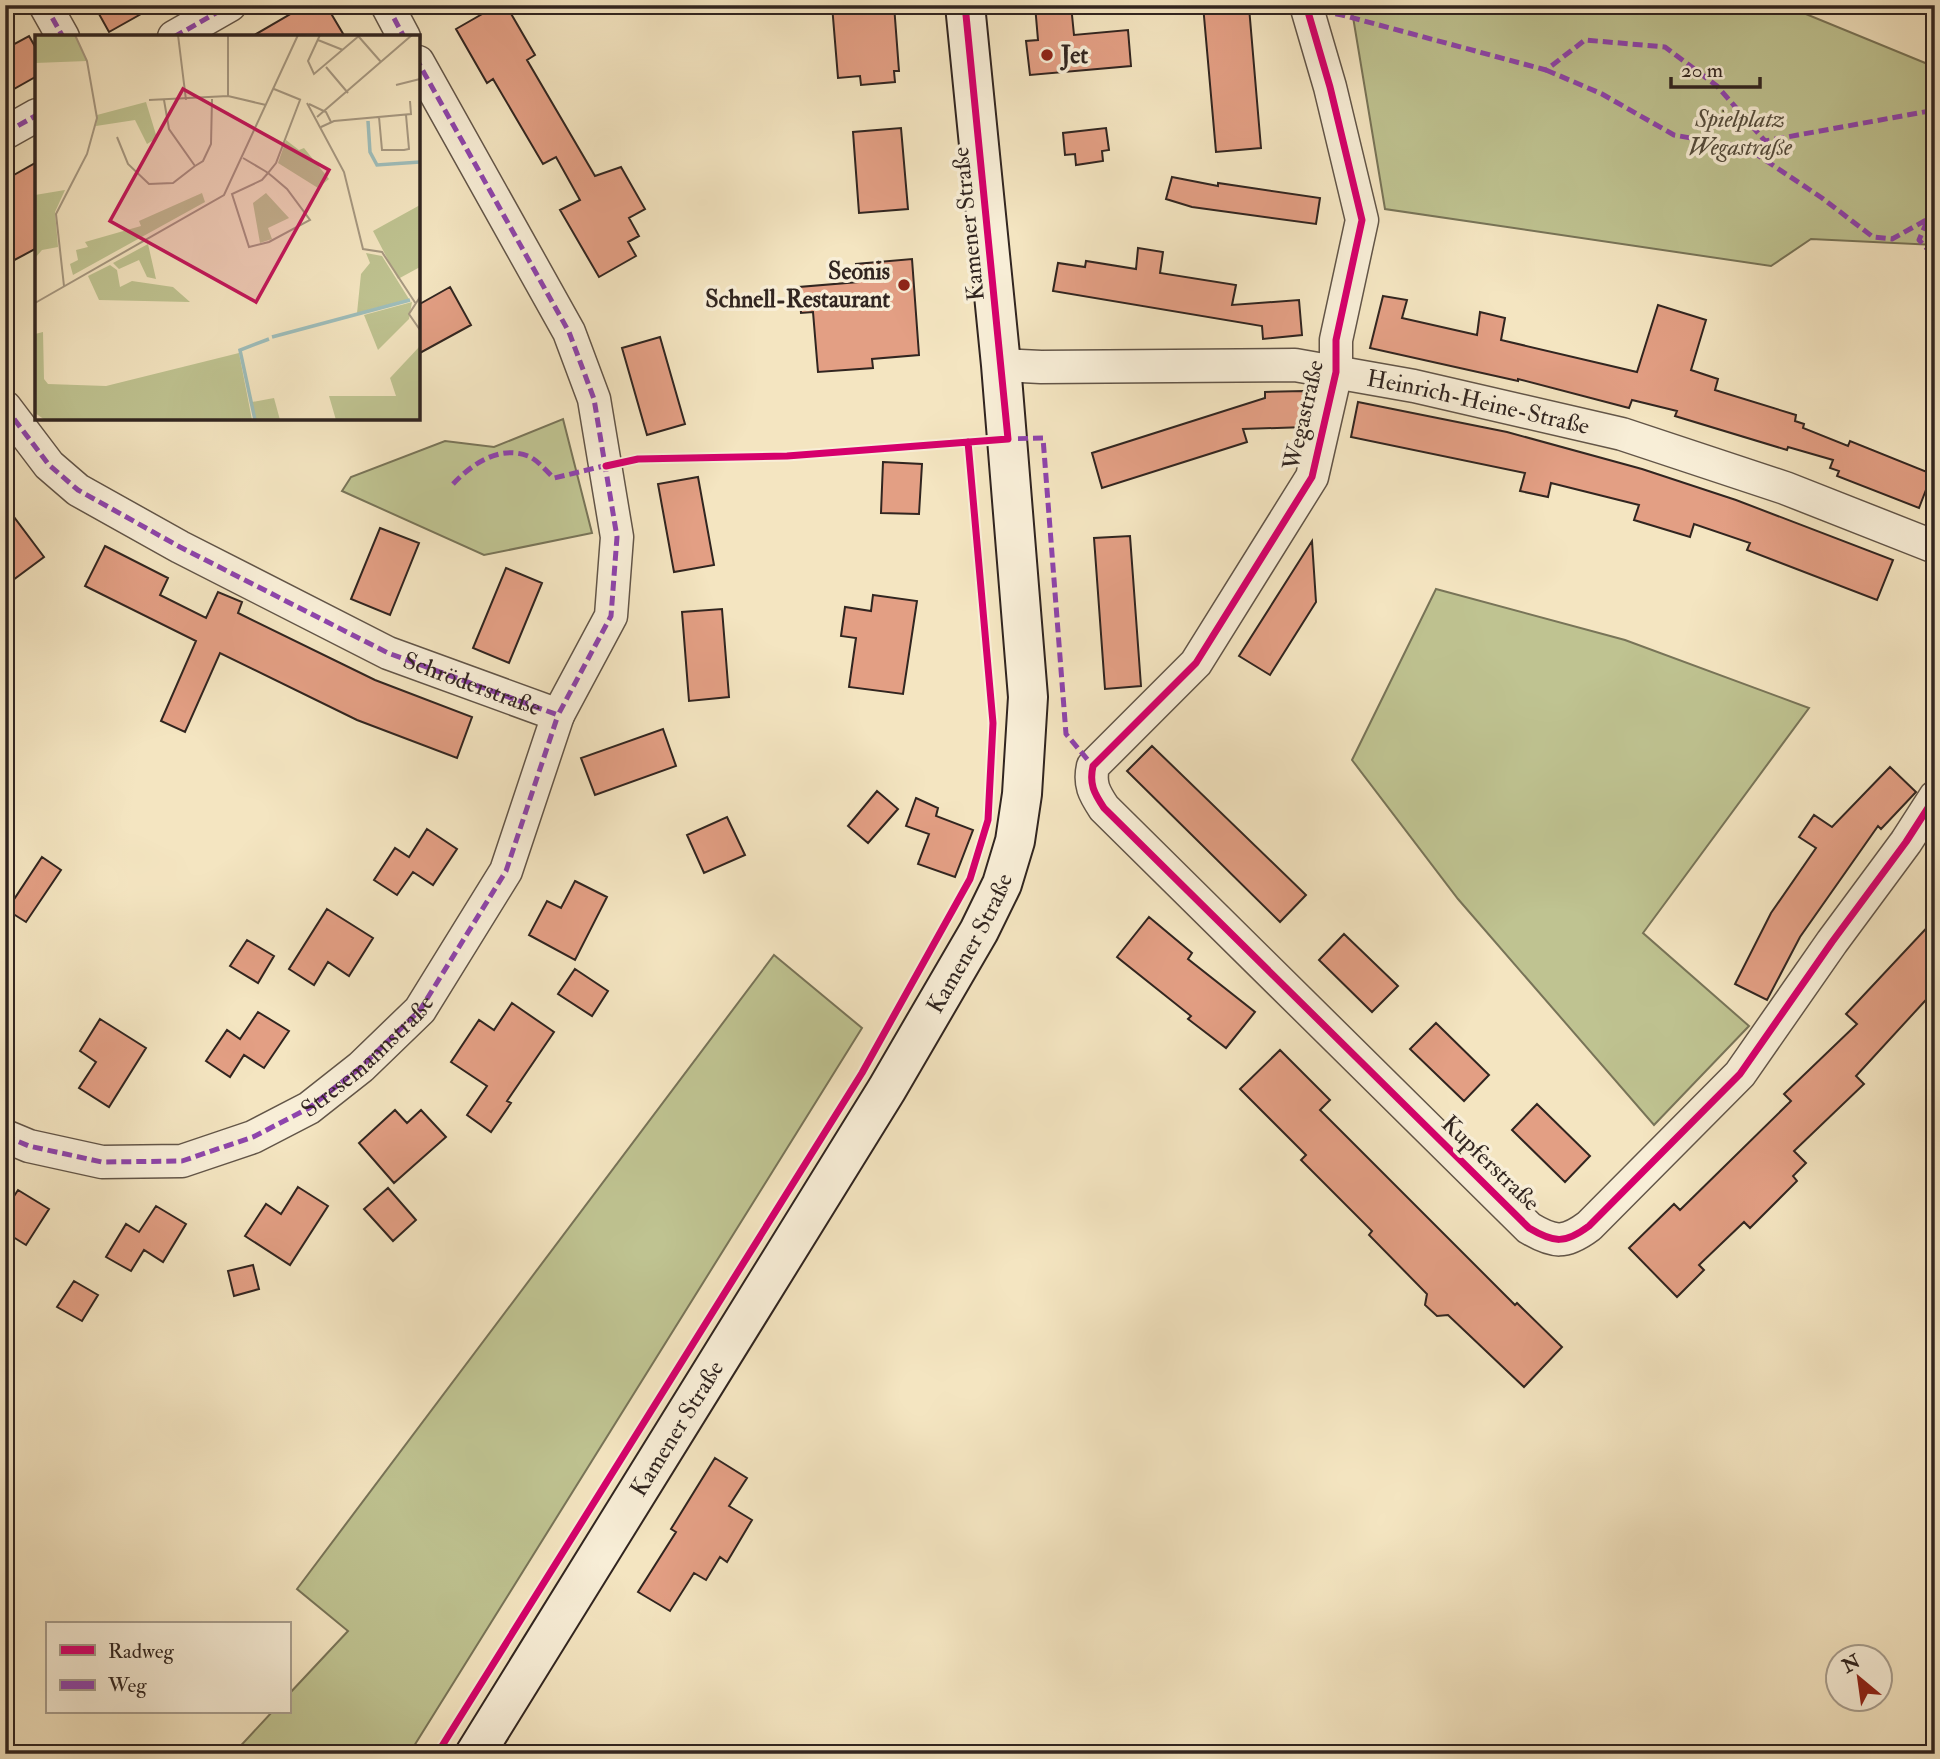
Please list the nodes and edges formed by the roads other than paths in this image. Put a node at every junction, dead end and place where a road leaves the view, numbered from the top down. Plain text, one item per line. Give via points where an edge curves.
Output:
1 (45, 5) edge
2 (230, 5) edge
3 (387, 5) edge
4 (965, 5) edge
5 (1306, 5) edge
6 (62, 35) edge
7 (178, 35) edge
8 (403, 35) edge
9 (420, 66) edge
10 (35, 116) edge
11 (5, 134) edge
12 (1001, 365) junction
13 (1336, 372) junction
14 (5, 407) edge
15 (1935, 547) edge
16 (558, 715) junction
17 (1935, 797) edge
18 (1104, 808) joint
19 (5, 1136) edge
20 (475, 1754) edge

1 - 6 street
2 - 7 street
3 - 8 street
4 - 12 main road, Kamener Straße
5 - 13 street, Wegastraße via 1362,220 1336,340
9 - 16 street, Schröderstraße via 569,332 594,399 617,537 611,616
10 - 11 street
12 - 13 street, Heinrich-Heine-Straße via 1295,365
12 - 20 main road, Kamener Straße via 1028,697 1022,794 1002,884 887,1089
13 - 15 street, Heinrich-Heine-Straße via 1622,434 1785,488
13 - 18 street, Wegastraße via 1312,477 1249,580 1195,663 1093,766 1090,780
14 - 16 street, Schröderstraße via 49,465 78,490 180,547 388,653
16 - 19 street, Stresemannstraße via 506,871 420,1010 361,1067 309,1108 253,1137 182,1161 102,1162
17 - 18 street, Kupferstraße via 1740,1074 1590,1226 1562,1240 1546,1238 1529,1228

